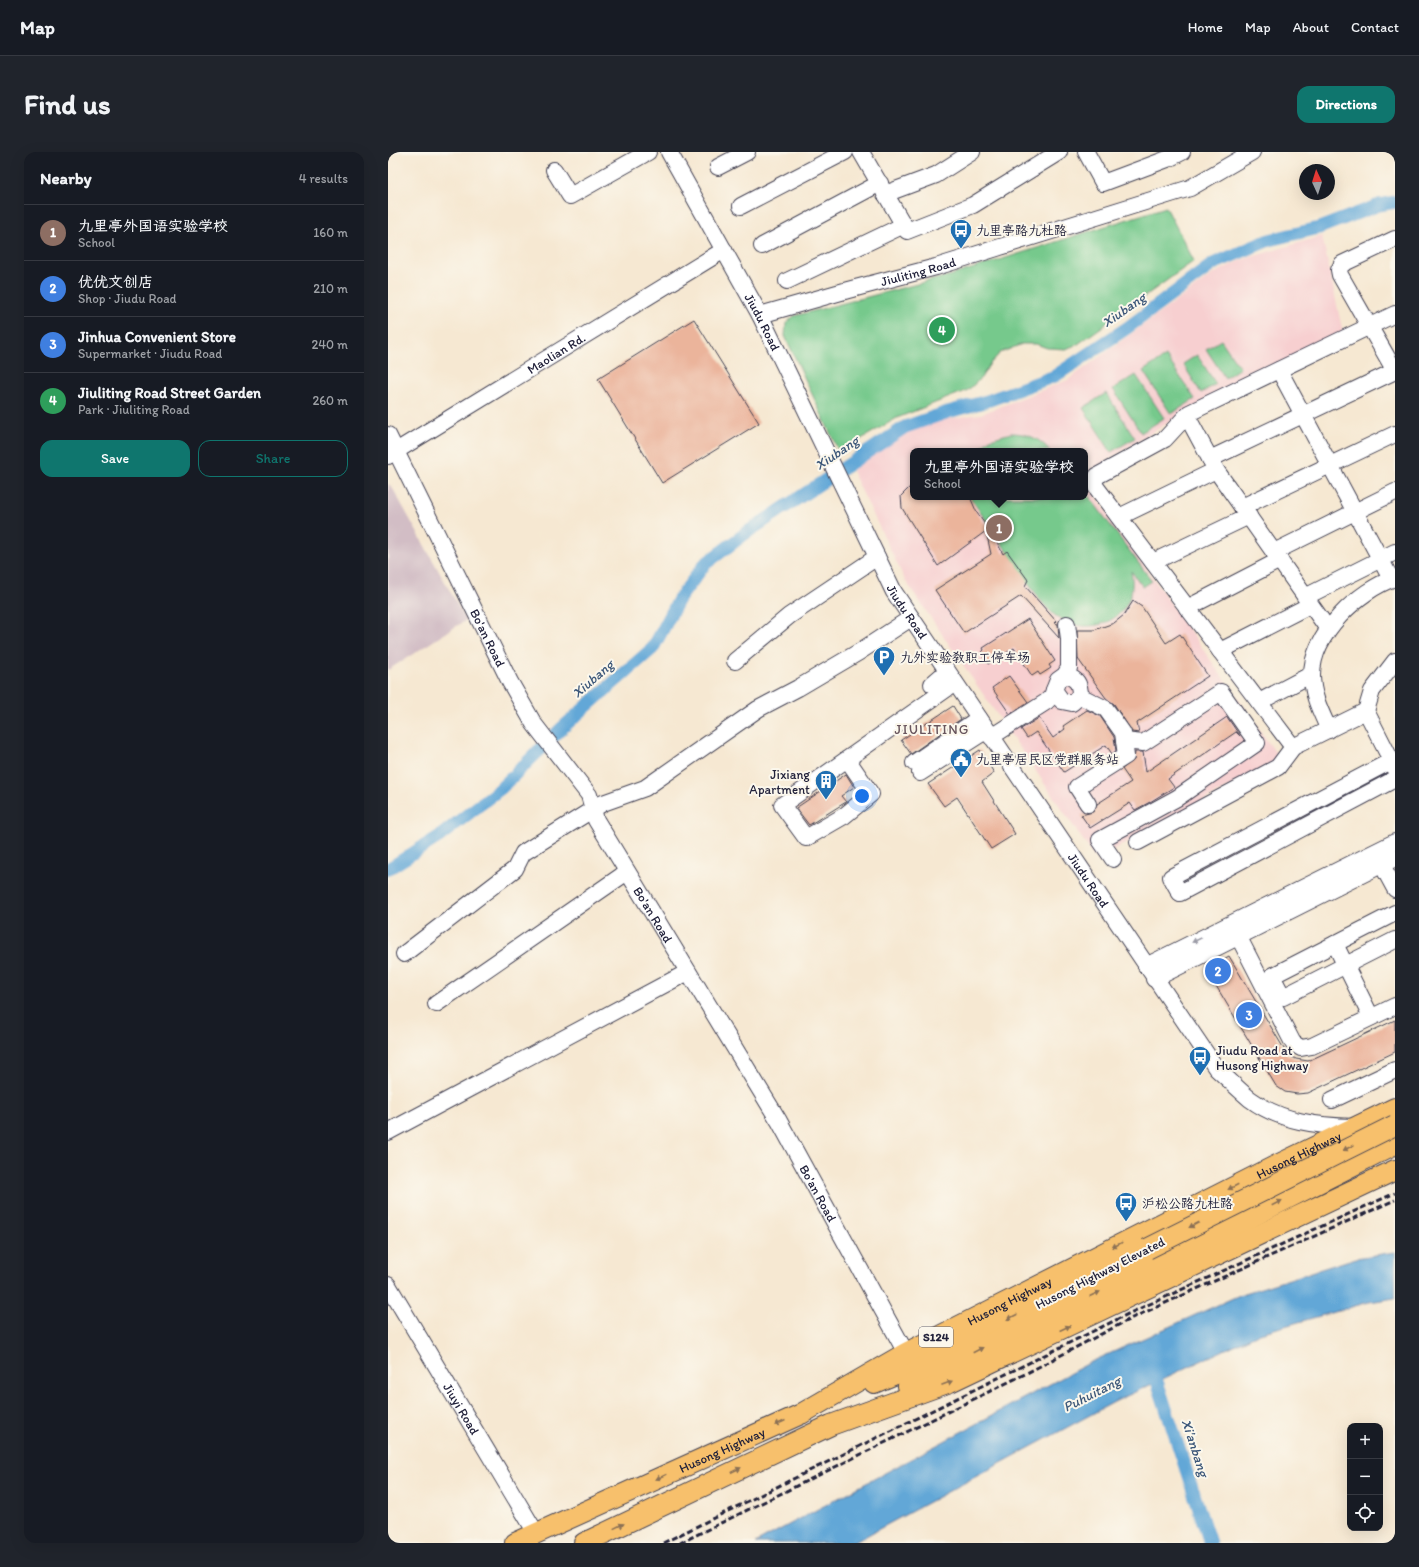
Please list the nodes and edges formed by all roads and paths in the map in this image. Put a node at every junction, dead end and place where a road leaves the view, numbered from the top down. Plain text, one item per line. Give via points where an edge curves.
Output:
1 (648, 152) edge
2 (669, 152) edge
3 (748, 152) edge
4 (845, 152) edge
5 (972, 152) edge
6 (1059, 152) edge
7 (1086, 152) edge
8 (1182, 152) edge
9 (1252, 152) edge
10 (867, 153) edge
11 (718, 167) dead end
12 (554, 170) dead end
13 (882, 188) junction
14 (741, 206) dead end
15 (904, 225) junction
16 (1395, 239) edge
17 (762, 246) dead end
18 (724, 250) junction
19 (787, 282) dead end
20 (1395, 314) edge
21 (760, 315) junction
22 (1369, 326) junction
23 (1279, 370) junction
24 (1395, 371) edge
25 (1303, 415) junction
26 (1187, 416) junction
27 (1395, 434) edge
28 (388, 435) edge
29 (392, 454) edge
30 (1213, 464) junction
31 (1330, 465) junction
32 (1395, 492) edge
33 (1246, 512) junction
34 (1355, 512) junction
35 (1119, 517) junction
36 (1395, 552) edge
37 (1277, 556) junction
38 (877, 557) junction
39 (1380, 560) junction
40 (1153, 562) junction
41 (1393, 578) edge
42 (1308, 601) junction
43 (1187, 608) junction
44 (911, 618) junction
45 (1067, 624) dead end
46 (1328, 629) junction
47 (1220, 651) junction
48 (735, 660) dead end
49 (1395, 661) edge
50 (1312, 674) junction
51 (1065, 675) junction
52 (951, 677) junction
53 (932, 684) dead end
54 (1058, 696) junction
55 (1080, 696) junction
56 (1259, 702) junction
57 (1366, 711) junction
58 (1329, 730) junction
59 (988, 732) junction
60 (1124, 742) junction
61 (1293, 747) junction
62 (847, 759) junction
63 (1393, 764) edge
64 (917, 768) dead end
65 (1395, 779) edge
66 (1088, 804) dead end
67 (593, 810) junction
68 (1138, 842) dead end
69 (1395, 842) edge
70 (1113, 860) dead end
71 (1389, 861) edge
72 (627, 872) junction
73 (1395, 889) edge
74 (1395, 913) edge
75 (1235, 930) junction
76 (1395, 940) edge
77 (1335, 944) junction
78 (404, 954) dead end
79 (1345, 965) junction
80 (688, 972) junction
81 (1150, 972) junction
82 (436, 1004) dead end
83 (1395, 1006) edge
84 (1371, 1017) junction
85 (1395, 1070) edge
86 (1332, 1100) dead end
87 (1395, 1108) edge
88 (1395, 1125) edge
89 (1357, 1127) junction
90 (388, 1132) edge
91 (1395, 1138) edge
92 (1395, 1144) edge
93 (1395, 1170) edge
94 (1151, 1257) junction
95 (388, 1285) edge
96 (917, 1372) junction
97 (539, 1538) edge
98 (515, 1543) edge
99 (584, 1543) edge

1 - 12 street via 570,196
2 - 18 street, Jiudu Road
3 - 11 street
4 - 14 street
5 - 13 street via 936,175
6 - 15 street via 973,206 907,231
7 - 8 street via 1103,183
9 - 21 street, Jiuliting Road via 1190,188 936,267
10 - 13 street
13 - 15 street
13 - 17 street
15 - 19 street
16 - 22 street via 1342,264 1339,270
18 - 21 street, Jiudu Road
18 - 29 street, Maolian Rd.
20 - 22 street
21 - 38 street, Jiudu Road
22 - 23 street
22 - 24 street
23 - 25 street
23 - 26 street
24 - 25 street
25 - 30 street
25 - 31 street
26 - 30 street
26 - 35 street via 1165,439 1097,476 1094,481 1096,487
27 - 31 street
28 - 29 street, Bo'an Road
29 - 67 street, Bo'an Road via 510,682 534,724 589,795
30 - 33 street
30 - 35 street
31 - 33 street
31 - 34 street
32 - 34 street
33 - 37 street
33 - 40 street
34 - 37 street
34 - 39 street
35 - 40 street
36 - 39 street
37 - 42 street
37 - 43 street
38 - 44 street, Jiudu Road via 894,592
38 - 48 street via 789,616
39 - 41 street
39 - 42 street
40 - 43 street
41 - 46 street via 1368,591 1347,608
42 - 46 street
42 - 47 street
43 - 47 street
44 - 52 street, Jiudu Road
44 - 67 street via 859,652 758,709 645,788 603,803
45 - 51 street via 1068,668
46 - 50 street via 1316,653
47 - 56 street
49 - 57 street via 1372,691
50 - 56 street
50 - 58 street via 1316,701
51 - 54 street via 1058,680
51 - 55 street via 1075,679 1080,686
52 - 53 street
52 - 59 street, Jiudu Road
52 - 62 street
54 - 55 street via 1072,703
54 - 59 street
55 - 60 street via 1106,709 1123,733
56 - 61 street
57 - 58 street
57 - 63 street
58 - 61 street
59 - 64 street
59 - 81 street, Jiudu Road
60 - 66 street via 1126,756 1077,787
60 - 70 street via 1143,744 1221,692 1257,744 1177,798 1100,840
61 - 68 street via 1278,767
62 - 62 street via 782,805 806,838 844,816 871,794
63 - 65 street via 1171,877 1180,893
67 - 72 street, Bo'an Road via 596,820
67 - 78 street via 522,853 515,869
69 - 75 street
71 - 73 street
71 - 75 street
72 - 80 street, Bo'an Road
72 - 82 street
74 - 77 street
75 - 81 street
75 - 84 street via 1293,1043 1301,1048 1312,1046
76 - 79 street
77 - 79 street
77 - 79 street via 1272,976 1283,997
79 - 84 street
80 - 90 street
80 - 96 street, Bo'an Road via 779,1121
81 - 89 street, Jiudu Road via 1216,1068 1251,1099 1282,1117 1320,1126
83 - 84 street
85 - 86 street
87 - 89 main road, Husong Highway / S124
88 -> 94 main road, Husong Highway Elevated, bridge
89 - 91 main road
89 -> 96 main road, Husong Highway / S124 via 1277,1165
94 -> 92 main road, Husong Highway Elevated
96 -> 93 main road, Husong Highway / S124 via 950,1382
94 - 96 main road, Husong Highway Elevated
95 - 97 street, Jiuyi Road
96 -> 97 main road, Husong Highway / S124 via 801,1414
99 -> 96 main road, Husong Highway / S124 via 831,1425
97 - 98 main road, Husong Highway / S124

